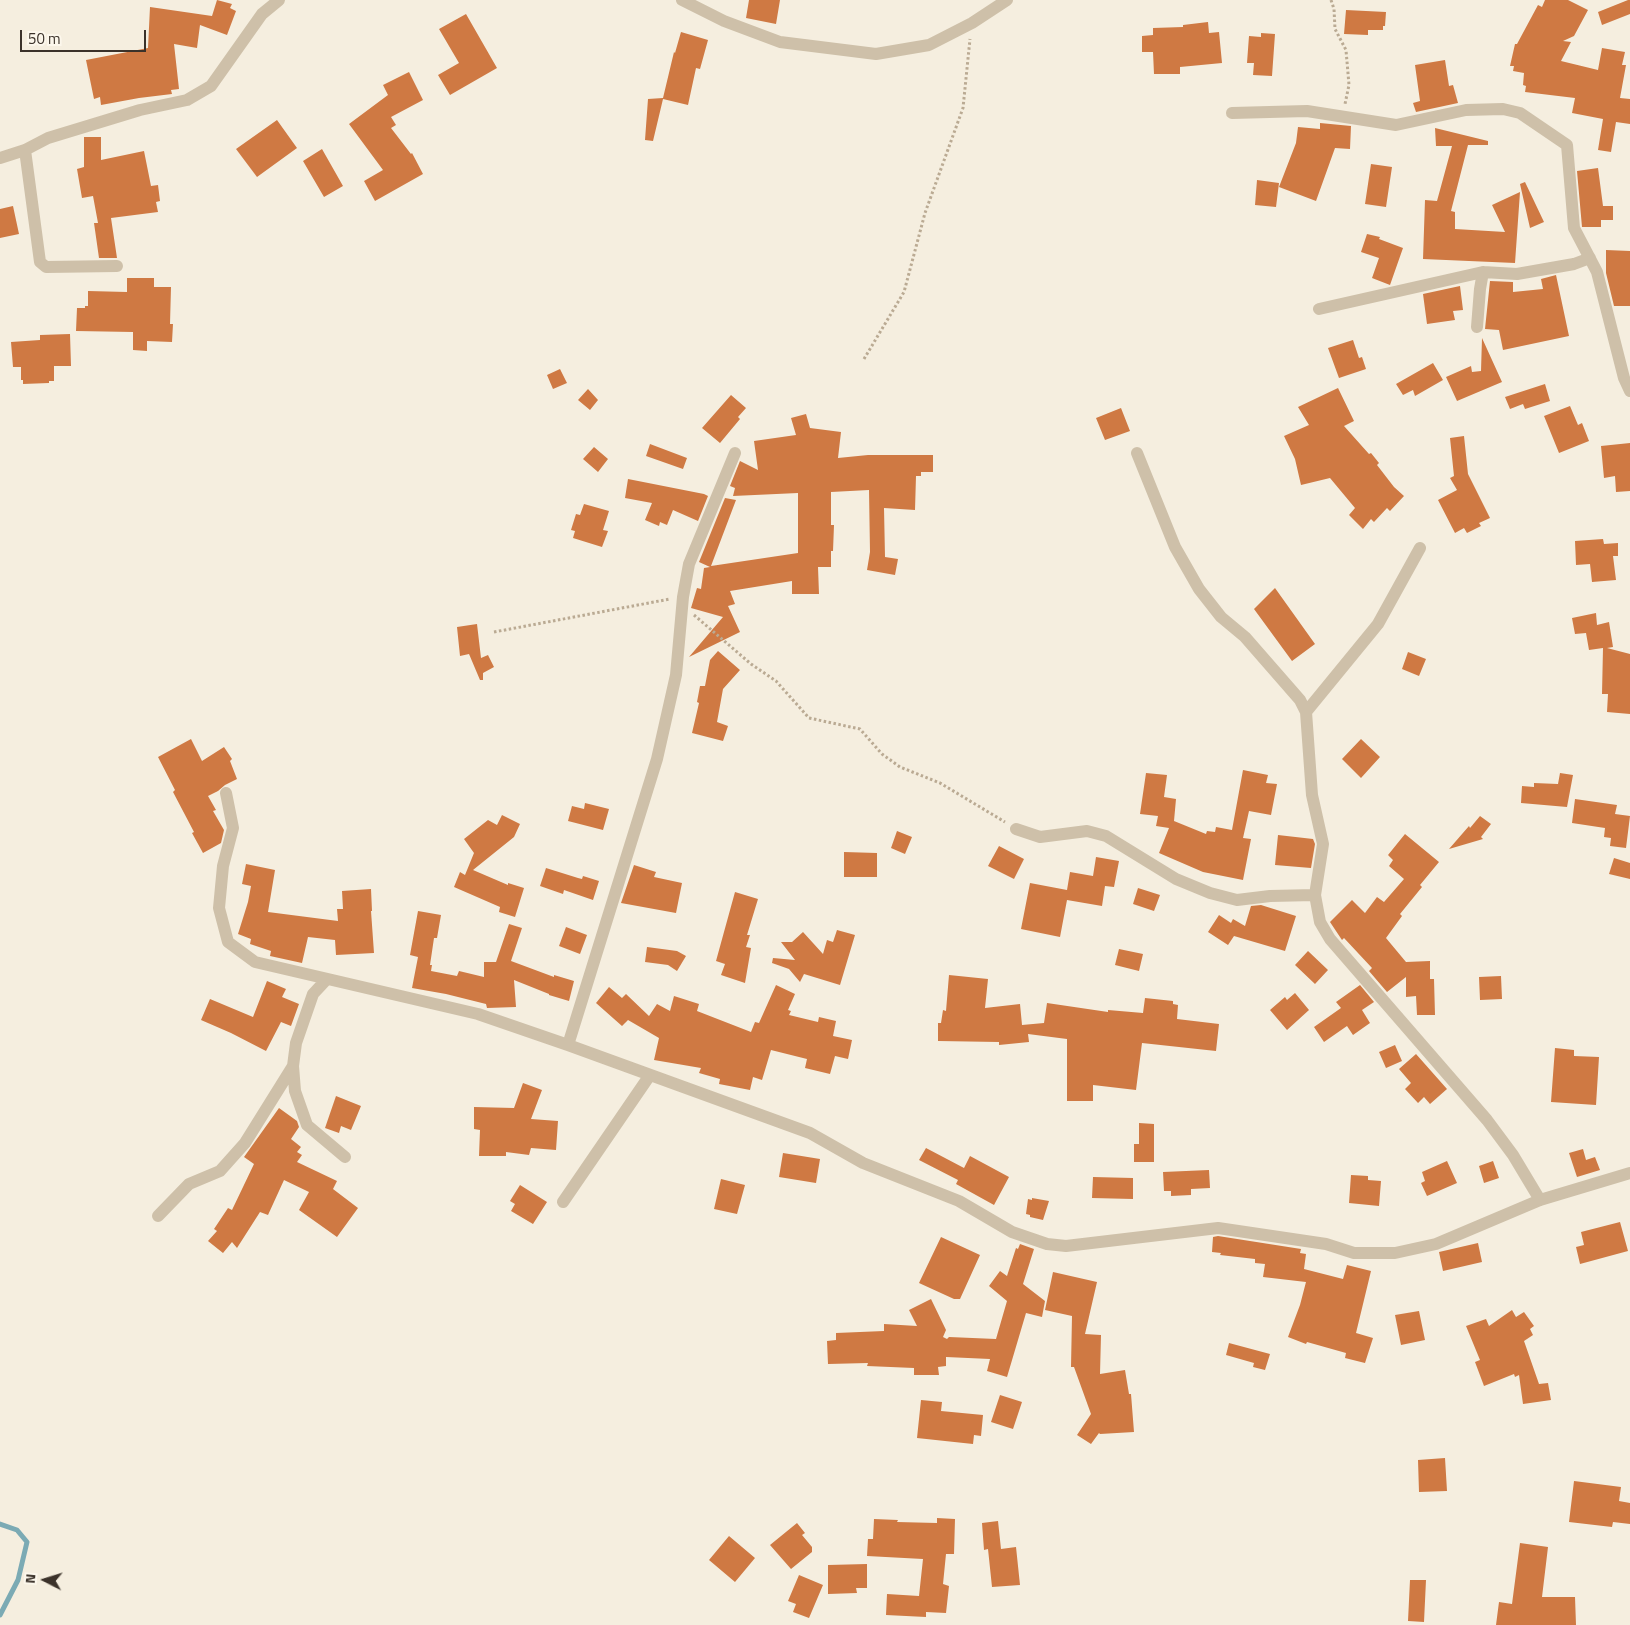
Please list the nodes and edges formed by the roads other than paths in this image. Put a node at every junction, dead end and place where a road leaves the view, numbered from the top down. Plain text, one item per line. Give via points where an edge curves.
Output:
1 (279, 0) edge
2 (682, 0) edge
3 (1007, 0) edge
4 (1232, 113) dead end
5 (24, 150) junction
6 (0, 158) edge
7 (1590, 258) junction
8 (117, 266) dead end
9 (1483, 272) junction
10 (1318, 309) dead end
11 (1477, 327) dead end
12 (1630, 391) edge
13 (735, 453) dead end
14 (1137, 453) dead end
15 (1420, 548) dead end
16 (1306, 712) junction
17 (226, 792) dead end
18 (1016, 829) road end
19 (1315, 894) junction
20 (326, 979) junction
21 (568, 1045) junction
22 (293, 1066) junction
23 (650, 1076) junction
24 (345, 1157) dead end
25 (1630, 1173) edge
26 (1540, 1200) junction
27 (563, 1202) dead end
28 (158, 1216) dead end

1 - 5 street via 262,14 211,86 187,100 140,110 48,138
2 - 3 street via 724,21 780,42 876,54 929,45
4 - 7 street via 1307,111 1396,125 1466,110 1520,112 1567,145 1574,228
5 - 6 street
5 - 8 street via 40,262 46,267
7 - 9 street via 1517,274
7 - 12 street via 1597,272
9 - 10 street
9 - 11 street
13 - 21 street via 688,564 676,675 657,759
14 - 16 street via 1175,547 1199,589 1221,617 1252,644 1300,700
15 - 16 street via 1378,624
16 - 19 street via 1312,795 1323,844
17 - 20 street via 233,828 223,866 219,908 228,942 255,962
18 - 19 street via 1040,836 1087,831 1106,836 1176,879 1237,900
19 - 26 street via 1320,922 1330,938 1487,1120
20 - 21 street via 478,1014
20 - 22 street via 313,994 296,1043
21 - 23 street
22 - 24 street via 295,1091 306,1125
22 - 28 street via 245,1142 220,1171 189,1184
23 - 26 street via 810,1133 863,1164 959,1200 1012,1232 1047,1244 1066,1246 1218,1228 1326,1244 1354,1253 1395,1253 1436,1244
23 - 27 street
25 - 26 street

